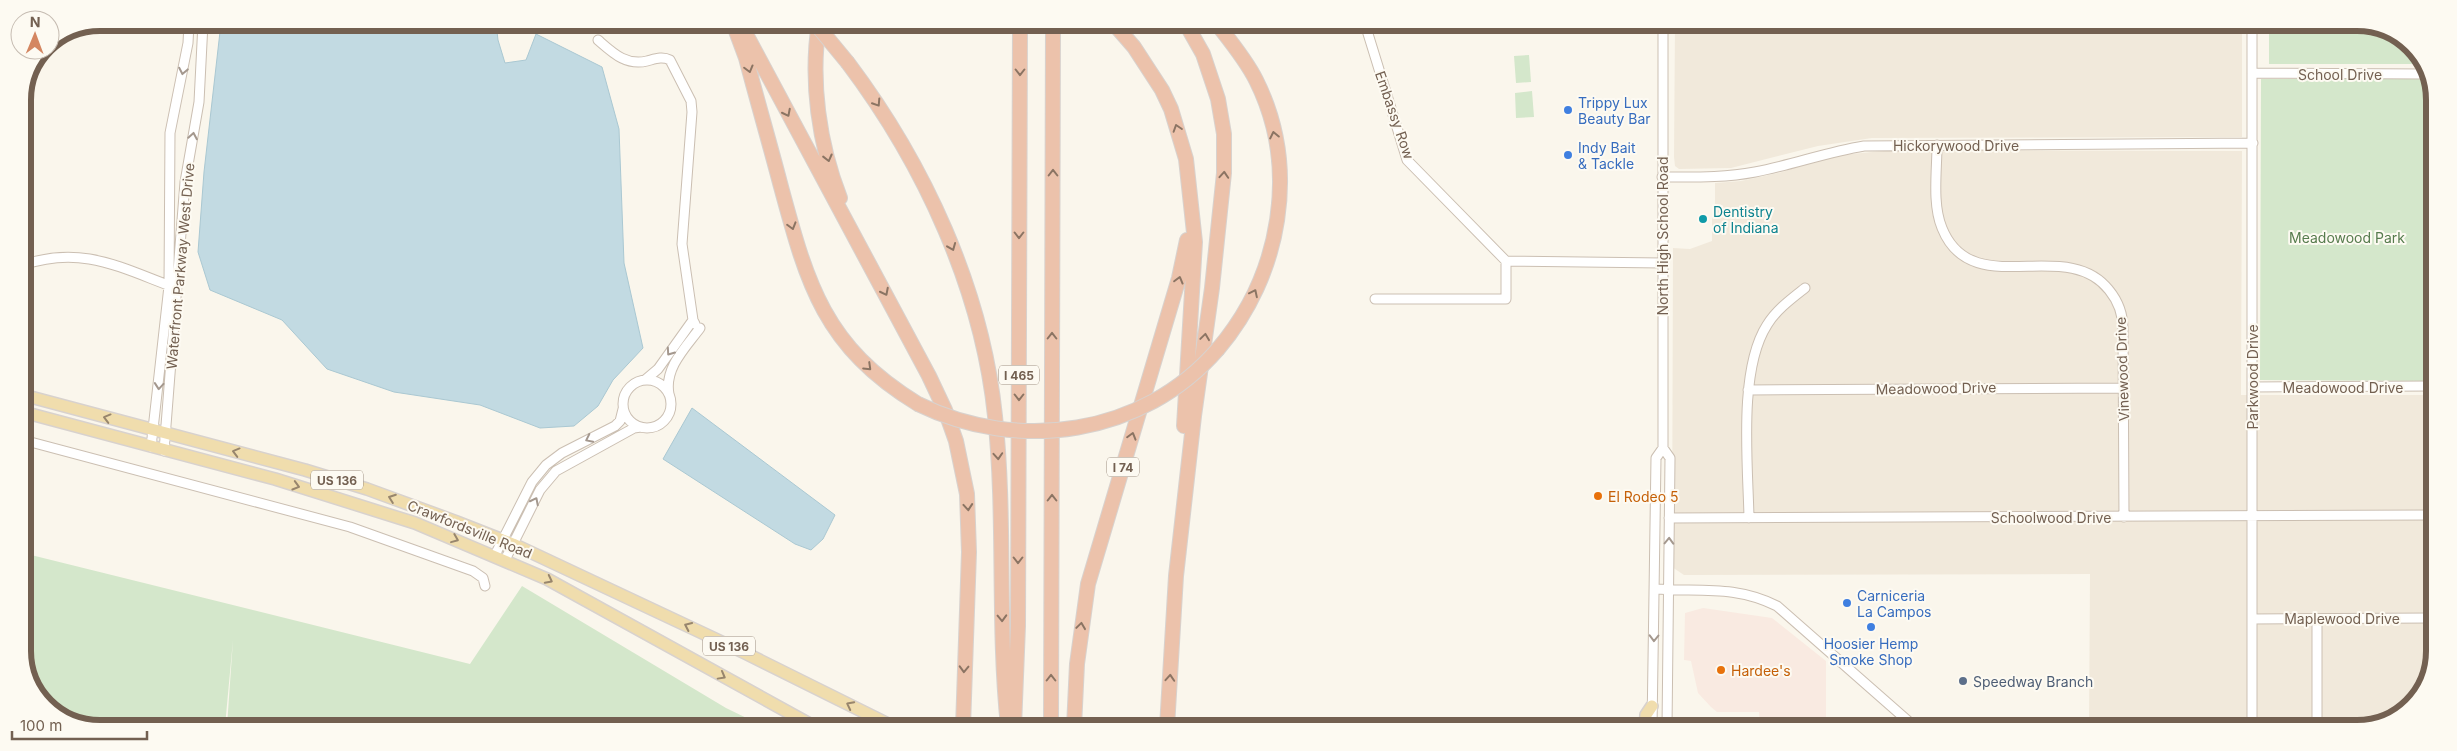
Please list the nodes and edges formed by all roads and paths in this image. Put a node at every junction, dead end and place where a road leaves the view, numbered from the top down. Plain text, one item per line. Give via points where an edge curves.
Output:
1 (189, 31) edge
2 (203, 31) edge
3 (736, 31) edge
4 (744, 31) edge
5 (819, 31) edge
6 (822, 31) edge
7 (1020, 31) edge
8 (1053, 31) edge
9 (1120, 31) edge
10 (1190, 31) edge
11 (1222, 31) edge
12 (1367, 31) edge
13 (1663, 31) edge
14 (2252, 31) edge
15 (598, 40) dead end
16 (2252, 73) junction
17 (2421, 74) edge
18 (2252, 143) junction
19 (1937, 145) junction
20 (1662, 177) junction
21 (1191, 210) junction
22 (862, 249) junction
23 (1506, 261) junction
24 (31, 263) edge
25 (1662, 263) junction
26 (173, 287) junction
27 (1805, 288) dead end
28 (1375, 299) dead end
29 (696, 324) junction
30 (645, 380) junction
31 (2426, 386) edge
32 (2252, 387) junction
33 (2123, 388) junction
34 (1748, 390) junction
35 (669, 394) junction
36 (31, 398) edge
37 (623, 409) junction
38 (31, 414) edge
39 (641, 428) junction
40 (154, 430) junction
41 (167, 434) junction
42 (31, 442) edge
43 (151, 447) junction
44 (1663, 448) junction
45 (164, 451) junction
46 (2426, 515) edge
47 (2124, 517) junction
48 (2252, 517) junction
49 (1670, 518) junction
50 (1748, 518) junction
51 (508, 542) junction
52 (500, 558) junction
53 (1176, 576) junction
54 (485, 586) dead end
55 (1655, 589) junction
56 (1668, 590) junction
57 (2426, 618) edge
58 (2252, 619) junction
59 (2317, 619) junction
60 (1652, 706) junction
61 (801, 720) edge
62 (880, 720) edge
63 (963, 720) edge
64 (1007, 720) edge
65 (1014, 720) edge
66 (1051, 720) edge
67 (1074, 720) edge
68 (1167, 720) edge
69 (1646, 720) edge
70 (1652, 720) edge
71 (1667, 720) edge
72 (1907, 720) edge
73 (2252, 720) edge
74 (2317, 720) edge

1 -> 26 street, Waterfront Parkway West Drive via 170,133
26 -> 2 street, Waterfront Parkway West Drive via 185,182 199,102
3 -> 11 highway, bridge via 800,253 815,296 834,328 854,353 886,383 918,404 953,419 995,429 1041,432 1085,427 1126,414 1162,397 1192,375 1218,349 1246,310 1268,262 1277,226 1280,190 1275,137 1262,94
4 -> 22 highway via 818,173
5 -> 22 highway via 816,86 822,133 836,186
6 -> 64 highway, bridge via 878,104 933,206 959,265 983,345 995,416 1003,682
7 -> 65 highway, I 465 via 1018,626
66 -> 8 highway, I 465
21 -> 9 highway, I 74 via 1186,159 1171,109 1151,71
53 -> 10 highway via 1224,173 1224,134 1218,99
12 - 23 street, Embassy Row via 1407,160
13 - 20 street, North High School Road
14 - 16 street, Parkwood Drive
15 - 29 street via 616,56 630,62 661,57 670,60 691,101 682,244
16 - 17 street, School Drive
16 - 18 street, Parkwood Drive
18 - 19 street, Hickorywood Drive
18 - 32 street, Parkwood Drive
19 - 20 street, Hickorywood Drive via 1864,146 1739,174
19 - 33 street, Vinewood Drive via 1938,213 1948,241 1963,255 1982,264 2071,267 2100,280 2116,300 2122,316
20 - 25 street, North High School Road
21 - 53 highway via 1195,242 1175,545
67 -> 21 highway, I 74 via 1077,664 1088,584 1179,278
22 -> 63 highway via 945,410 963,472 970,552
23 - 25 street
23 - 28 street via 1506,299
24 - 26 street via 56,256 85,257
25 - 44 street, North High School Road
26 -> 40 street, Waterfront Parkway West Drive
26 - 41 street, Waterfront Parkway West Drive
27 - 34 street via 1773,316 1761,334 1753,354
29 -> 30 street via 655,373
29 - 35 street via 671,370
30 - 35 street via 658,382
30 - 37 street via 627,390
31 - 32 street, Meadowood Drive
32 - 48 street, Parkwood Drive
33 - 34 street, Meadowood Drive
33 - 47 street, Vinewood Drive
34 - 50 street
35 - 39 street via 671,407 666,419 655,427
40 -> 36 main road, Crawfordsville Road / US 136
37 - 39 street via 629,420
37 -> 51 street via 615,426 562,453 542,470 532,482
38 - 43 main road, Crawfordsville Road / US 136
51 -> 39 street via 556,470 634,428
40 - 41 main road, Crawfordsville Road / US 136
40 - 43 street, Waterfront Parkway West Drive
41 - 45 street, Waterfront Parkway West Drive
51 -> 41 main road, Crawfordsville Road / US 136 via 367,489
42 - 54 street via 350,527 473,571 483,578
43 - 45 main road, Crawfordsville Road / US 136
44 - 49 street, North High School Road via 1670,458
44 - 55 street, North High School Road via 1656,458
45 -> 52 main road, Crawfordsville Road / US 136 via 356,504 415,523
46 - 48 street, Schoolwood Drive
47 - 48 street, Schoolwood Drive
47 - 50 street, Schoolwood Drive
48 - 58 street, Parkwood Drive
49 - 50 street, Schoolwood Drive
56 -> 49 street, North High School Road
51 - 52 street
62 -> 51 main road, Crawfordsville Road / US 136
52 -> 61 main road, Crawfordsville Road / US 136 via 568,590
68 -> 53 highway
55 - 56 street
55 -> 60 street, North High School Road
56 - 71 street, North High School Road
56 - 72 street via 1730,590 1777,606
57 - 59 street, Maplewood Drive
58 - 59 street, Maplewood Drive
58 - 73 street, Parkwood Drive
59 - 74 street
60 - 69 main road
60 - 70 street, North High School Road

